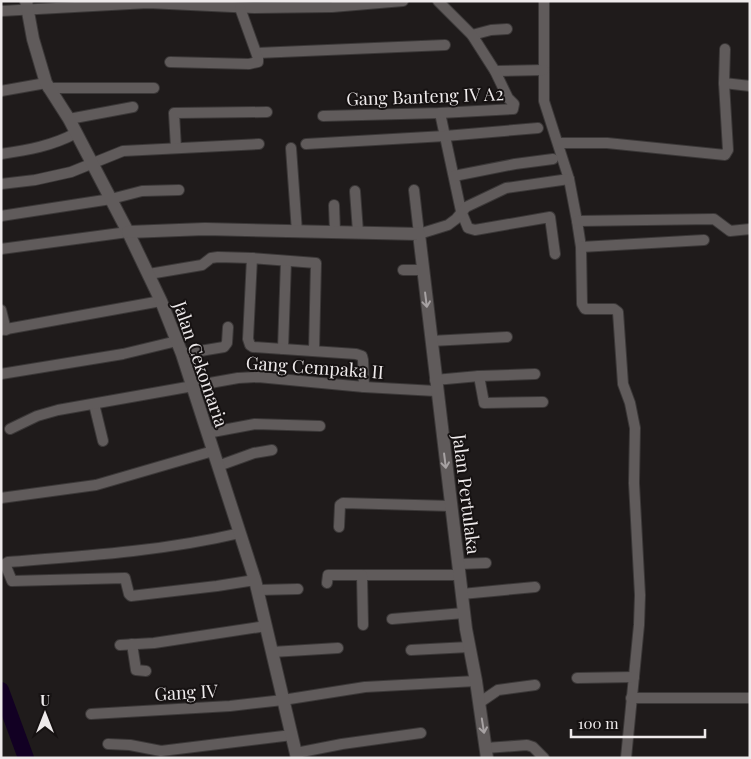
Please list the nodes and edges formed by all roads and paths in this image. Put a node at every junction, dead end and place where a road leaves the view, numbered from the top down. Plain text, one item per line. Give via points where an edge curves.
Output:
1 (402, 1) edge
2 (438, 1) edge
3 (544, 1) edge
4 (148, 2) edge
5 (198, 3) edge
6 (27, 5) edge
7 (240, 8) junction
8 (1, 11) edge
9 (507, 29) dead end
10 (472, 35) junction
11 (445, 45) dead end
12 (725, 49) dead end
13 (257, 54) junction
14 (170, 62) dead end
15 (544, 70) junction
16 (495, 71) junction
17 (724, 83) junction
18 (47, 85) junction
19 (750, 86) edge
20 (154, 88) dead end
21 (1, 91) edge
22 (133, 107) dead end
23 (268, 112) dead end
24 (440, 113) junction
25 (323, 116) dead end
26 (69, 119) junction
27 (538, 128) dead end
28 (76, 133) junction
29 (445, 136) junction
30 (558, 143) junction
31 (259, 144) dead end
32 (306, 144) dead end
33 (176, 148) junction
34 (291, 148) dead end
35 (1, 154) edge
36 (553, 159) dead end
37 (92, 162) junction
38 (454, 176) junction
39 (568, 179) junction
40 (1, 184) edge
41 (179, 190) dead end
42 (414, 190) dead end
43 (354, 191) dead end
44 (111, 199) junction
45 (334, 204) dead end
46 (461, 211) junction
47 (1, 216) edge
48 (577, 221) junction
49 (750, 229) edge
50 (128, 232) junction
51 (297, 232) junction
52 (335, 232) junction
53 (358, 232) junction
54 (419, 234) junction
55 (704, 240) dead end
56 (581, 247) junction
57 (1, 249) edge
58 (555, 254) dead end
59 (252, 258) junction
60 (286, 261) junction
61 (403, 270) dead end
62 (423, 270) junction
63 (149, 274) junction
64 (161, 301) junction
65 (1, 310) edge
66 (228, 327) dead end
67 (3, 330) edge
68 (507, 337) dead end
69 (177, 341) junction
70 (431, 341) junction
71 (283, 349) junction
72 (314, 351) junction
73 (182, 354) junction
74 (1, 374) edge
75 (535, 374) dead end
76 (479, 376) junction
77 (436, 385) junction
78 (191, 387) junction
79 (364, 387) junction
80 (544, 402) dead end
81 (94, 404) junction
82 (320, 426) dead end
83 (10, 429) dead end
84 (207, 434) junction
85 (103, 441) dead end
86 (272, 450) dead end
87 (213, 451) junction
88 (218, 466) junction
89 (1, 498) edge
90 (451, 506) junction
91 (339, 527) dead end
92 (240, 533) junction
93 (486, 563) dead end
94 (458, 570) junction
95 (362, 575) junction
96 (326, 583) dead end
97 (256, 585) junction
98 (535, 587) dead end
99 (298, 589) dead end
100 (462, 594) junction
101 (464, 613) junction
102 (392, 620) dead end
103 (363, 625) dead end
104 (266, 626) junction
105 (132, 644) junction
106 (120, 645) dead end
107 (469, 647) junction
108 (338, 648) dead end
109 (411, 650) dead end
110 (272, 652) junction
111 (146, 671) dead end
112 (632, 677) junction
113 (576, 678) dead end
114 (476, 681) junction
115 (535, 685) dead end
116 (632, 698) junction
117 (750, 698) edge
118 (283, 700) junction
119 (479, 704) junction
120 (91, 714) dead end
121 (421, 733) dead end
122 (292, 735) junction
123 (108, 744) dead end
124 (487, 753) edge
125 (297, 755) edge
126 (544, 758) edge
127 (626, 758) edge

1 - 7 street via 332,7
2 - 10 street
3 - 15 street
4 - 5 street
4 - 6 street
5 - 7 street
6 - 8 street
6 - 18 street, Jalan Cekomaria
7 - 13 street
9 - 10 street
10 - 16 street
11 - 13 street
12 - 17 street
13 - 14 street via 259,61 252,64
15 - 16 street
15 - 30 street via 544,101
16 - 24 street, Gang Banteng IV A2 via 514,104 512,110
17 - 19 street
17 - 30 street via 728,150 725,155 607,143
18 - 20 street
18 - 21 street
18 - 26 street, Jalan Cekomaria
22 - 26 street
23 - 33 street via 174,113
24 - 25 street, Gang Banteng IV A2
24 - 29 street
26 - 28 street, Jalan Cekomaria
27 - 29 street
28 - 35 street via 39,148
28 - 37 street, Jalan Cekomaria
29 - 32 street
29 - 38 street
30 - 39 street
31 - 33 street
33 - 37 street via 123,151
34 - 51 street
36 - 38 street
37 - 40 street via 71,172
37 - 44 street, Jalan Cekomaria
38 - 46 street
39 - 46 street via 506,188
39 - 48 street
41 - 44 street via 142,191
42 - 54 street
43 - 53 street
44 - 47 street
44 - 50 street, Jalan Cekomaria
45 - 52 street
46 - 54 street via 448,225
46 - 58 street via 471,230 550,216
48 - 49 street via 714,219 730,231
48 - 56 street
50 - 51 street via 205,229
50 - 57 street
50 - 63 street, Jalan Cekomaria
51 - 52 street
52 - 53 street
53 - 54 street
54 - 62 street, Jalan Pertulaka
55 - 56 street
56 - 112 street via 583,307 618,312 623,384 635,428 634,483 640,611
59 - 60 street
59 - 63 street via 213,258 202,265
59 - 71 street via 248,343
60 - 71 street
60 - 72 street via 316,264
61 - 62 street
62 -> 70 street, Jalan Pertulaka
63 - 64 street, Jalan Cekomaria
64 - 67 street
64 - 69 street, Jalan Cekomaria
65 - 67 street
66 - 73 street via 224,347
68 - 70 street
69 - 73 street, Jalan Cekomaria
69 - 74 street via 123,354
70 - 77 street, Jalan Pertulaka
71 - 72 street
72 - 79 street via 362,356
73 - 78 street, Jalan Cekomaria
75 - 76 street, Gang Cempaka II
76 - 77 street, Gang Cempaka II
76 - 80 street via 484,403
77 - 79 street, Gang Cempaka II
77 -> 90 street, Jalan Pertulaka
78 - 79 street, Gang Cempaka II via 258,377
78 - 81 street, Gang Cempaka II
78 - 84 street, Jalan Cekomaria
81 - 83 street, Gang Cempaka II via 36,416
81 - 85 street
82 - 84 street via 255,424
84 - 87 street, Jalan Cekomaria
86 - 88 street
87 - 88 street, Jalan Cekomaria
87 - 89 street via 96,485
88 - 92 street, Jalan Cekomaria
90 - 91 street via 343,503 340,505
90 - 94 street, Jalan Pertulaka
92 - 97 street, Jalan Cekomaria
92 - 97 street via 185,545 5,564 12,581 125,578 131,596
93 - 94 street
94 - 95 street
94 - 100 street, Jalan Pertulaka
95 - 96 street via 328,575
95 - 103 street
97 - 99 street
97 - 104 street, Jalan Cekomaria
98 - 100 street
100 - 101 street, Jalan Pertulaka
101 - 102 street
101 - 107 street, Jalan Pertulaka
104 - 105 street
104 - 110 street, Jalan Cekomaria
105 - 106 street
105 - 111 street via 136,670
107 - 109 street
107 - 114 street, Jalan Pertulaka
108 - 110 street
110 - 118 street, Jalan Cekomaria
112 - 113 street
112 - 116 street
114 - 118 street, Gang IV via 365,688
114 - 119 street, Jalan Pertulaka
115 - 119 street via 498,690
116 - 117 street
116 - 127 street
118 - 120 street, Gang IV
118 - 122 street, Jalan Cekomaria
119 -> 124 street, Jalan Pertulaka
121 - 125 street
122 - 123 street via 161,751
122 - 125 street, Jalan Cekomaria
124 - 126 street via 527,745

